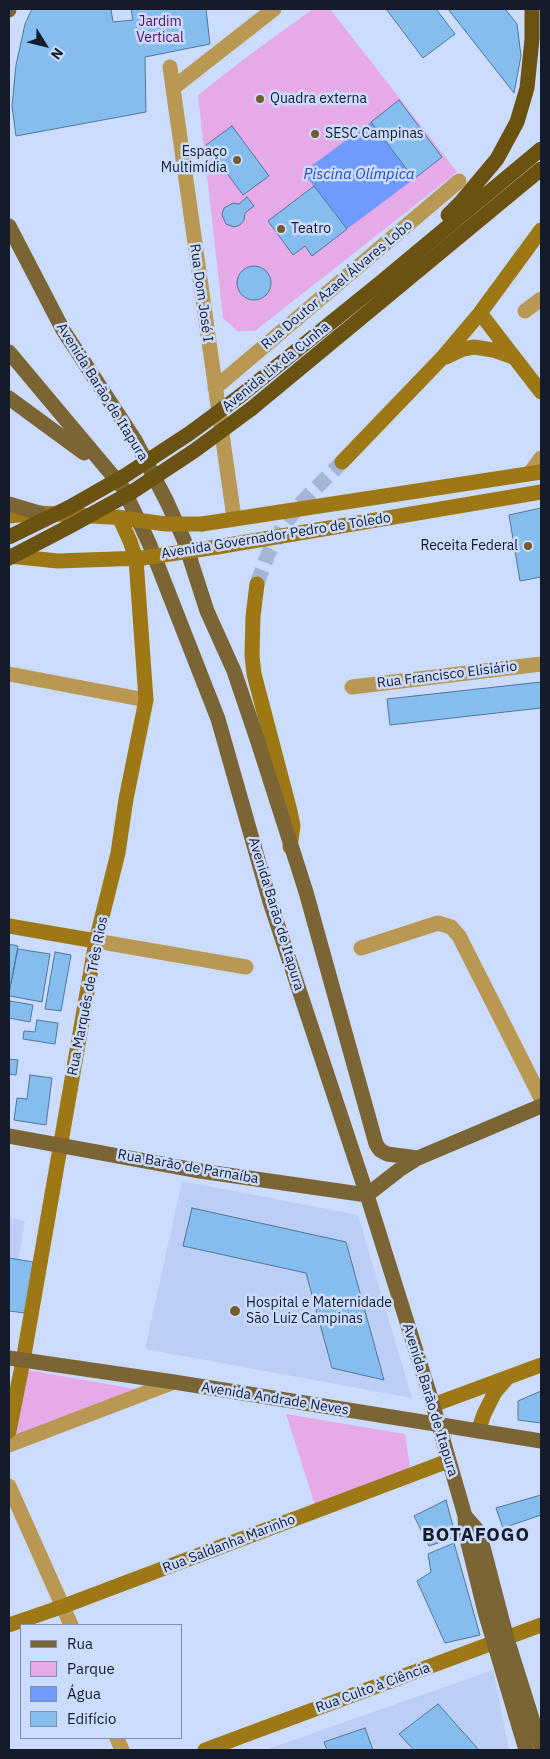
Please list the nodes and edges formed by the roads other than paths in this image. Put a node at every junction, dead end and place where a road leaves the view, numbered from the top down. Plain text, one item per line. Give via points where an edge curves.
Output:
1 (274, 9) edge
2 (532, 9) edge
3 (170, 67) dead end
4 (172, 88) junction
5 (541, 148) edge
6 (541, 169) edge
7 (459, 181) dead end
8 (9, 226) edge
9 (541, 230) edge
10 (380, 283) junction
11 (541, 299) edge
12 (525, 311) dead end
13 (480, 313) junction
14 (9, 352) edge
15 (514, 357) junction
16 (442, 358) junction
17 (215, 388) junction
18 (541, 392) edge
19 (9, 398) edge
20 (541, 458) edge
21 (342, 462) tunnel mouth
22 (536, 473) edge
23 (123, 488) junction
24 (541, 492) edge
25 (9, 504) edge
26 (39, 513) junction
27 (9, 516) edge
28 (124, 518) junction
29 (234, 518) junction
30 (9, 537) edge
31 (9, 557) edge
32 (139, 558) junction
33 (257, 584) tunnel mouth
34 (541, 664) edge
35 (9, 674) edge
36 (352, 687) dead end
37 (146, 700) junction
38 (290, 847) junction
39 (9, 926) edge
40 (96, 941) junction
41 (361, 948) dead end
42 (246, 967) dead end
43 (541, 1098) edge
44 (541, 1106) edge
45 (9, 1136) edge
46 (61, 1145) junction
47 (418, 1158) junction
48 (367, 1195) junction
49 (16, 1359) edge
50 (541, 1365) edge
51 (507, 1378) junction
52 (174, 1382) junction
53 (433, 1405) junction
54 (439, 1424) junction
55 (9, 1431) edge
56 (478, 1431) junction
57 (541, 1441) edge
58 (9, 1445) edge
59 (448, 1461) junction
60 (9, 1486) edge
61 (64, 1606) junction
62 (71, 1624) edge
63 (9, 1625) edge
64 (541, 1625) edge
65 (500, 1641) junction
66 (536, 1746) edge
67 (205, 1750) edge

1 - 4 street
2 - 10 highway via 527,88 517,122 497,159 461,202
3 - 4 street, Rua Dom José I
4 - 17 street, Rua Dom José I
5 - 10 highway, Avenida Lix da Cunha
6 - 31 highway, Avenida Lix da Cunha, bridge via 251,409 194,451 132,492
7 - 17 street, Rua Doutor Azael Álvares Lobo
8 - 38 main road, Avenida Barão de Itapura via 62,330 135,440 171,510 241,691
9 - 13 main road
10 - 30 highway, Avenida Lix da Cunha, bridge via 190,433 126,475
11 - 12 street
13 - 15 main road
13 - 16 main road
14 - 23 main road, Avenida Barão de Itapura
15 - 16 main road via 474,347
15 - 18 main road
16 - 21 main road
17 - 29 street, Rua Dom José I
19 - 23 main road via 75,445
20 - 22 street
22 - 29 main road, Avenida Governador Pedro de Toledo
23 - 48 main road, Avenida Barão de Itapura via 149,543 218,719 270,902
24 - 32 main road, Avenida Governador Pedro de Toledo, bridge
25 - 26 main road
26 - 27 main road, Avenida Governador Pedro de Toledo
26 - 28 main road, Avenida Governador Pedro de Toledo
28 - 29 main road, Avenida Governador Pedro de Toledo, bridge via 166,524 202,524
28 - 32 main road, Rua Marquês de Três Rios
31 - 32 main road, Avenida Governador Pedro de Toledo via 58,561
32 - 37 main road, Rua Marquês de Três Rios
33 - 38 main road via 253,616 254,674 290,811 293,826
34 - 36 street, Rua Francisco Elisiário
35 - 37 street
37 - 40 main road, Rua Marquês de Três Rios via 118,853
38 - 47 main road, Avenida Barão de Itapura via 306,892 376,1144 387,1154
39 - 40 main road
40 - 42 street
40 - 46 main road, Rua Marquês de Três Rios
41 - 43 street via 438,923 451,927 459,936
44 - 47 main road
45 - 46 main road, Rua Barão de Parnaíba
46 - 48 main road, Rua Barão de Parnaíba via 200,1171
46 - 49 main road, Rua Marquês de Três Rios
47 - 48 main road
48 - 53 main road, Avenida Barão de Itapura
49 - 52 main road, Avenida Andrade Neves
49 - 55 main road, Rua Marquês de Três Rios
50 - 51 main road
51 - 53 main road
51 - 56 main road via 495,1392
52 - 54 main road, Avenida Andrade Neves
52 - 58 street
53 - 54 main road, Avenida Barão de Itapura
54 - 56 main road, Avenida Andrade Neves
54 - 59 main road, Avenida Barão de Itapura
56 - 57 main road, Avenida Andrade Neves
59 - 61 main road, Rua Saldanha Marinho
59 - 65 main road, Avenida Barão de Itapura via 465,1516 481,1539
60 - 61 street
61 - 62 street
61 - 63 main road, Rua Saldanha Marinho
64 - 65 main road, Rua Culto à Ciência
65 - 66 main road, Avenida Barão de Itapura
65 - 67 main road, Rua Culto à Ciência

